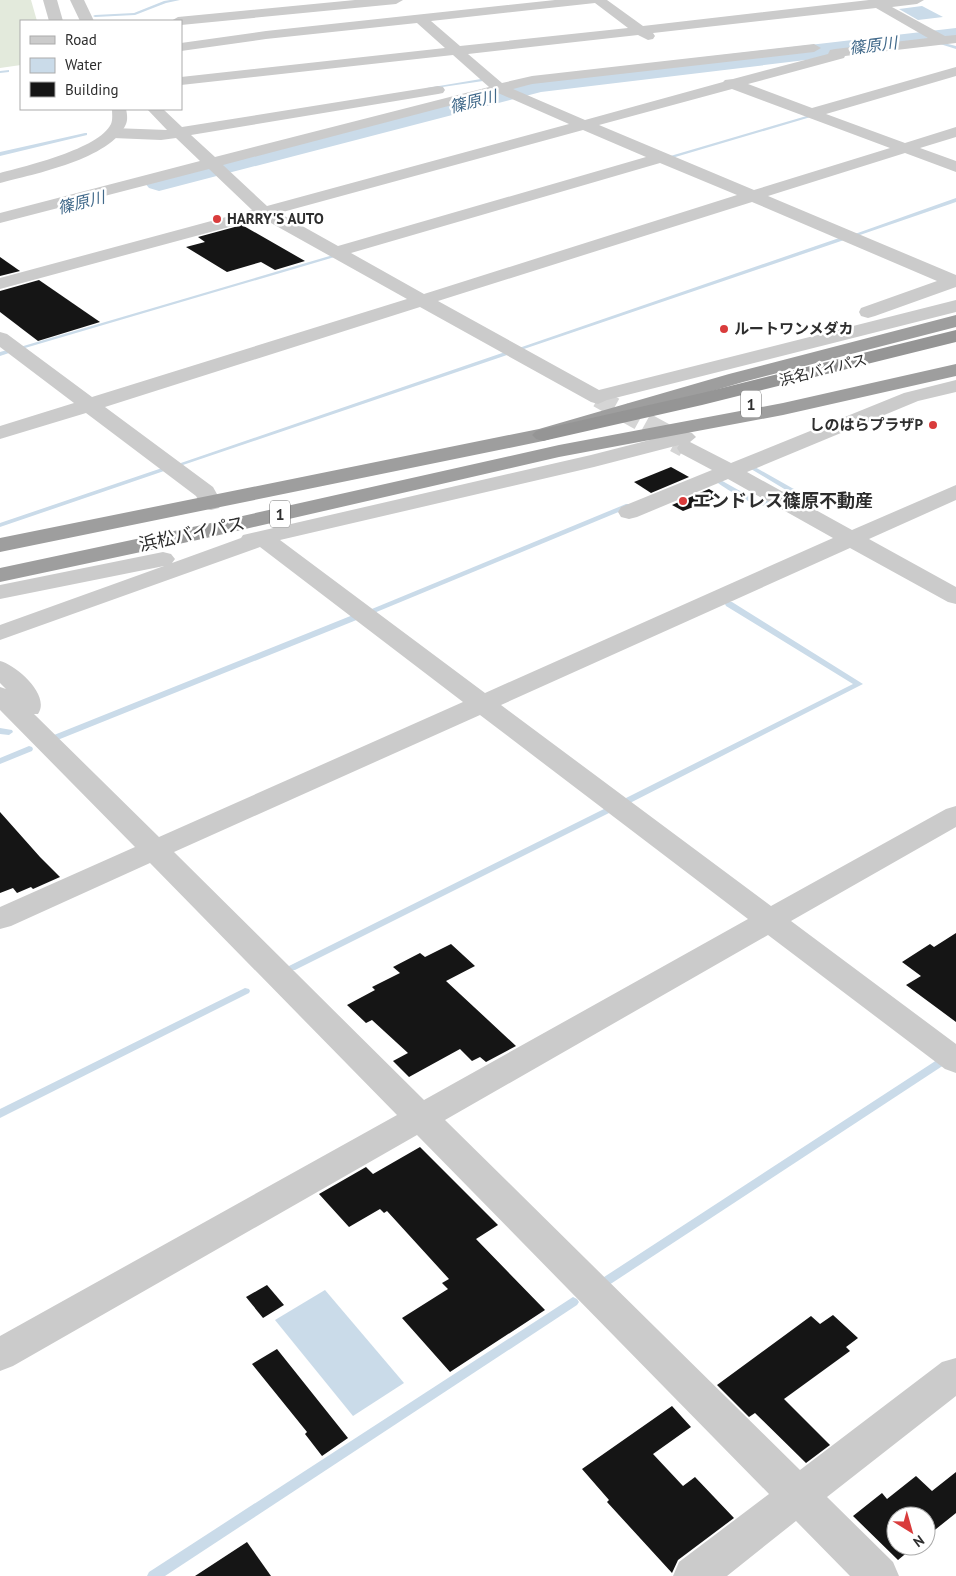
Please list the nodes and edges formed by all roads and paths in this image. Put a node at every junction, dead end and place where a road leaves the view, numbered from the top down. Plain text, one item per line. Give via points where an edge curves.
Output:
1 (50, 0) edge
2 (77, 0) edge
3 (396, 0) edge
4 (592, 0) edge
5 (599, 0) edge
6 (917, 0) edge
7 (874, 2) edge
8 (56, 20) edge
9 (87, 20) edge
10 (422, 20) junction
11 (182, 21) edge
12 (640, 30) junction
13 (945, 38) edge
14 (182, 47) edge
15 (457, 51) junction
16 (835, 53) junction
17 (690, 67) junction
18 (956, 72) edge
19 (182, 81) edge
20 (734, 84) junction
21 (504, 90) junction
22 (119, 110) edge
23 (155, 110) edge
24 (812, 113) junction
25 (584, 124) junction
26 (956, 132) edge
27 (113, 133) junction
28 (180, 133) junction
29 (905, 148) junction
30 (662, 157) junction
31 (215, 166) junction
32 (956, 167) edge
33 (0, 178) edge
34 (753, 196) junction
35 (264, 212) junction
36 (0, 218) edge
37 (337, 252) junction
38 (955, 281) edge
39 (0, 284) edge
40 (423, 300) junction
41 (956, 306) edge
42 (956, 321) edge
43 (956, 336) edge
44 (0, 338) edge
45 (792, 347) junction
46 (956, 353) edge
47 (525, 357) junction
48 (956, 370) edge
49 (956, 386) edge
50 (602, 396) junction
51 (89, 405) junction
52 (632, 408) junction
53 (612, 414) junction
54 (0, 433) edge
55 (672, 439) junction
56 (551, 443) junction
57 (729, 471) junction
58 (956, 492) edge
59 (780, 499) junction
60 (211, 503) junction
61 (629, 512) dead end
62 (263, 538) junction
63 (851, 539) junction
64 (0, 545) edge
65 (0, 575) edge
66 (0, 592) edge
67 (956, 597) edge
68 (0, 633) edge
69 (0, 669) edge
70 (0, 695) edge
71 (482, 703) junction
72 (0, 715) edge
73 (30, 725) junction
74 (956, 815) edge
75 (154, 850) junction
76 (0, 918) edge
77 (770, 920) junction
78 (956, 1061) edge
79 (421, 1117) junction
80 (0, 1355) edge
81 (956, 1374) edge
82 (798, 1496) junction
83 (694, 1576) edge
84 (878, 1576) edge

1 - 8 street
2 - 9 street
3 - 11 street
4 - 10 street
5 - 12 street
6 - 7 street
7 - 12 street
7 - 13 street
10 - 14 street
10 - 15 street
12 - 15 street
12 - 17 street
13 - 16 street
13 - 17 street
15 - 19 street
15 - 21 street
16 - 17 street
16 - 20 street via 839,55
17 - 20 street
17 - 21 street
18 - 24 street
20 - 24 street
20 - 25 street
21 - 25 street
21 - 28 street
21 - 31 street
22 - 27 street via 120,122
23 - 28 street
24 - 29 street
25 - 30 street
25 - 35 street
26 - 29 street
27 - 28 street
27 - 33 street via 71,156
28 - 31 street
29 - 32 street
29 - 34 street
30 - 34 street
30 - 37 street
31 - 35 street
31 - 36 street
34 - 38 street
34 - 40 street
35 - 37 street
35 - 39 street
37 - 40 street
38 - 45 street via 785,343
40 - 47 street
40 - 51 street
41 - 45 street
42 - 52 highway
43 - 56 highway, 浜名バイパス / 1 via 711,397
44 - 51 street
45 - 50 street
46 - 56 highway, 浜名バイパス / 1
47 - 50 street via 556,366
47 - 53 street via 538,372
48 - 55 highway
49 - 57 street via 911,397
50 - 52 street
51 - 54 street
51 - 60 street via 205,492
52 - 53 highway
53 - 56 highway
55 - 56 highway
55 - 57 street
55 - 59 street
55 - 62 street via 594,461
56 - 60 highway, 浜松バイパス / 1
56 - 65 highway, 浜松バイパス / 1 via 202,532
57 - 59 street via 743,488
57 - 61 street
58 - 63 street
59 - 63 street
60 - 64 highway, 浜松バイパス / 1
62 - 66 street
62 - 68 street
62 - 71 street
63 - 67 street
63 - 71 street
69 - 73 street via 28,696
70 - 73 street
71 - 75 street
71 - 77 street
72 - 73 street
73 - 75 street
74 - 77 street
75 - 76 street
75 - 79 street
77 - 78 street
77 - 79 street
79 - 80 street
79 - 82 street
81 - 82 street
82 - 83 street
82 - 84 street

